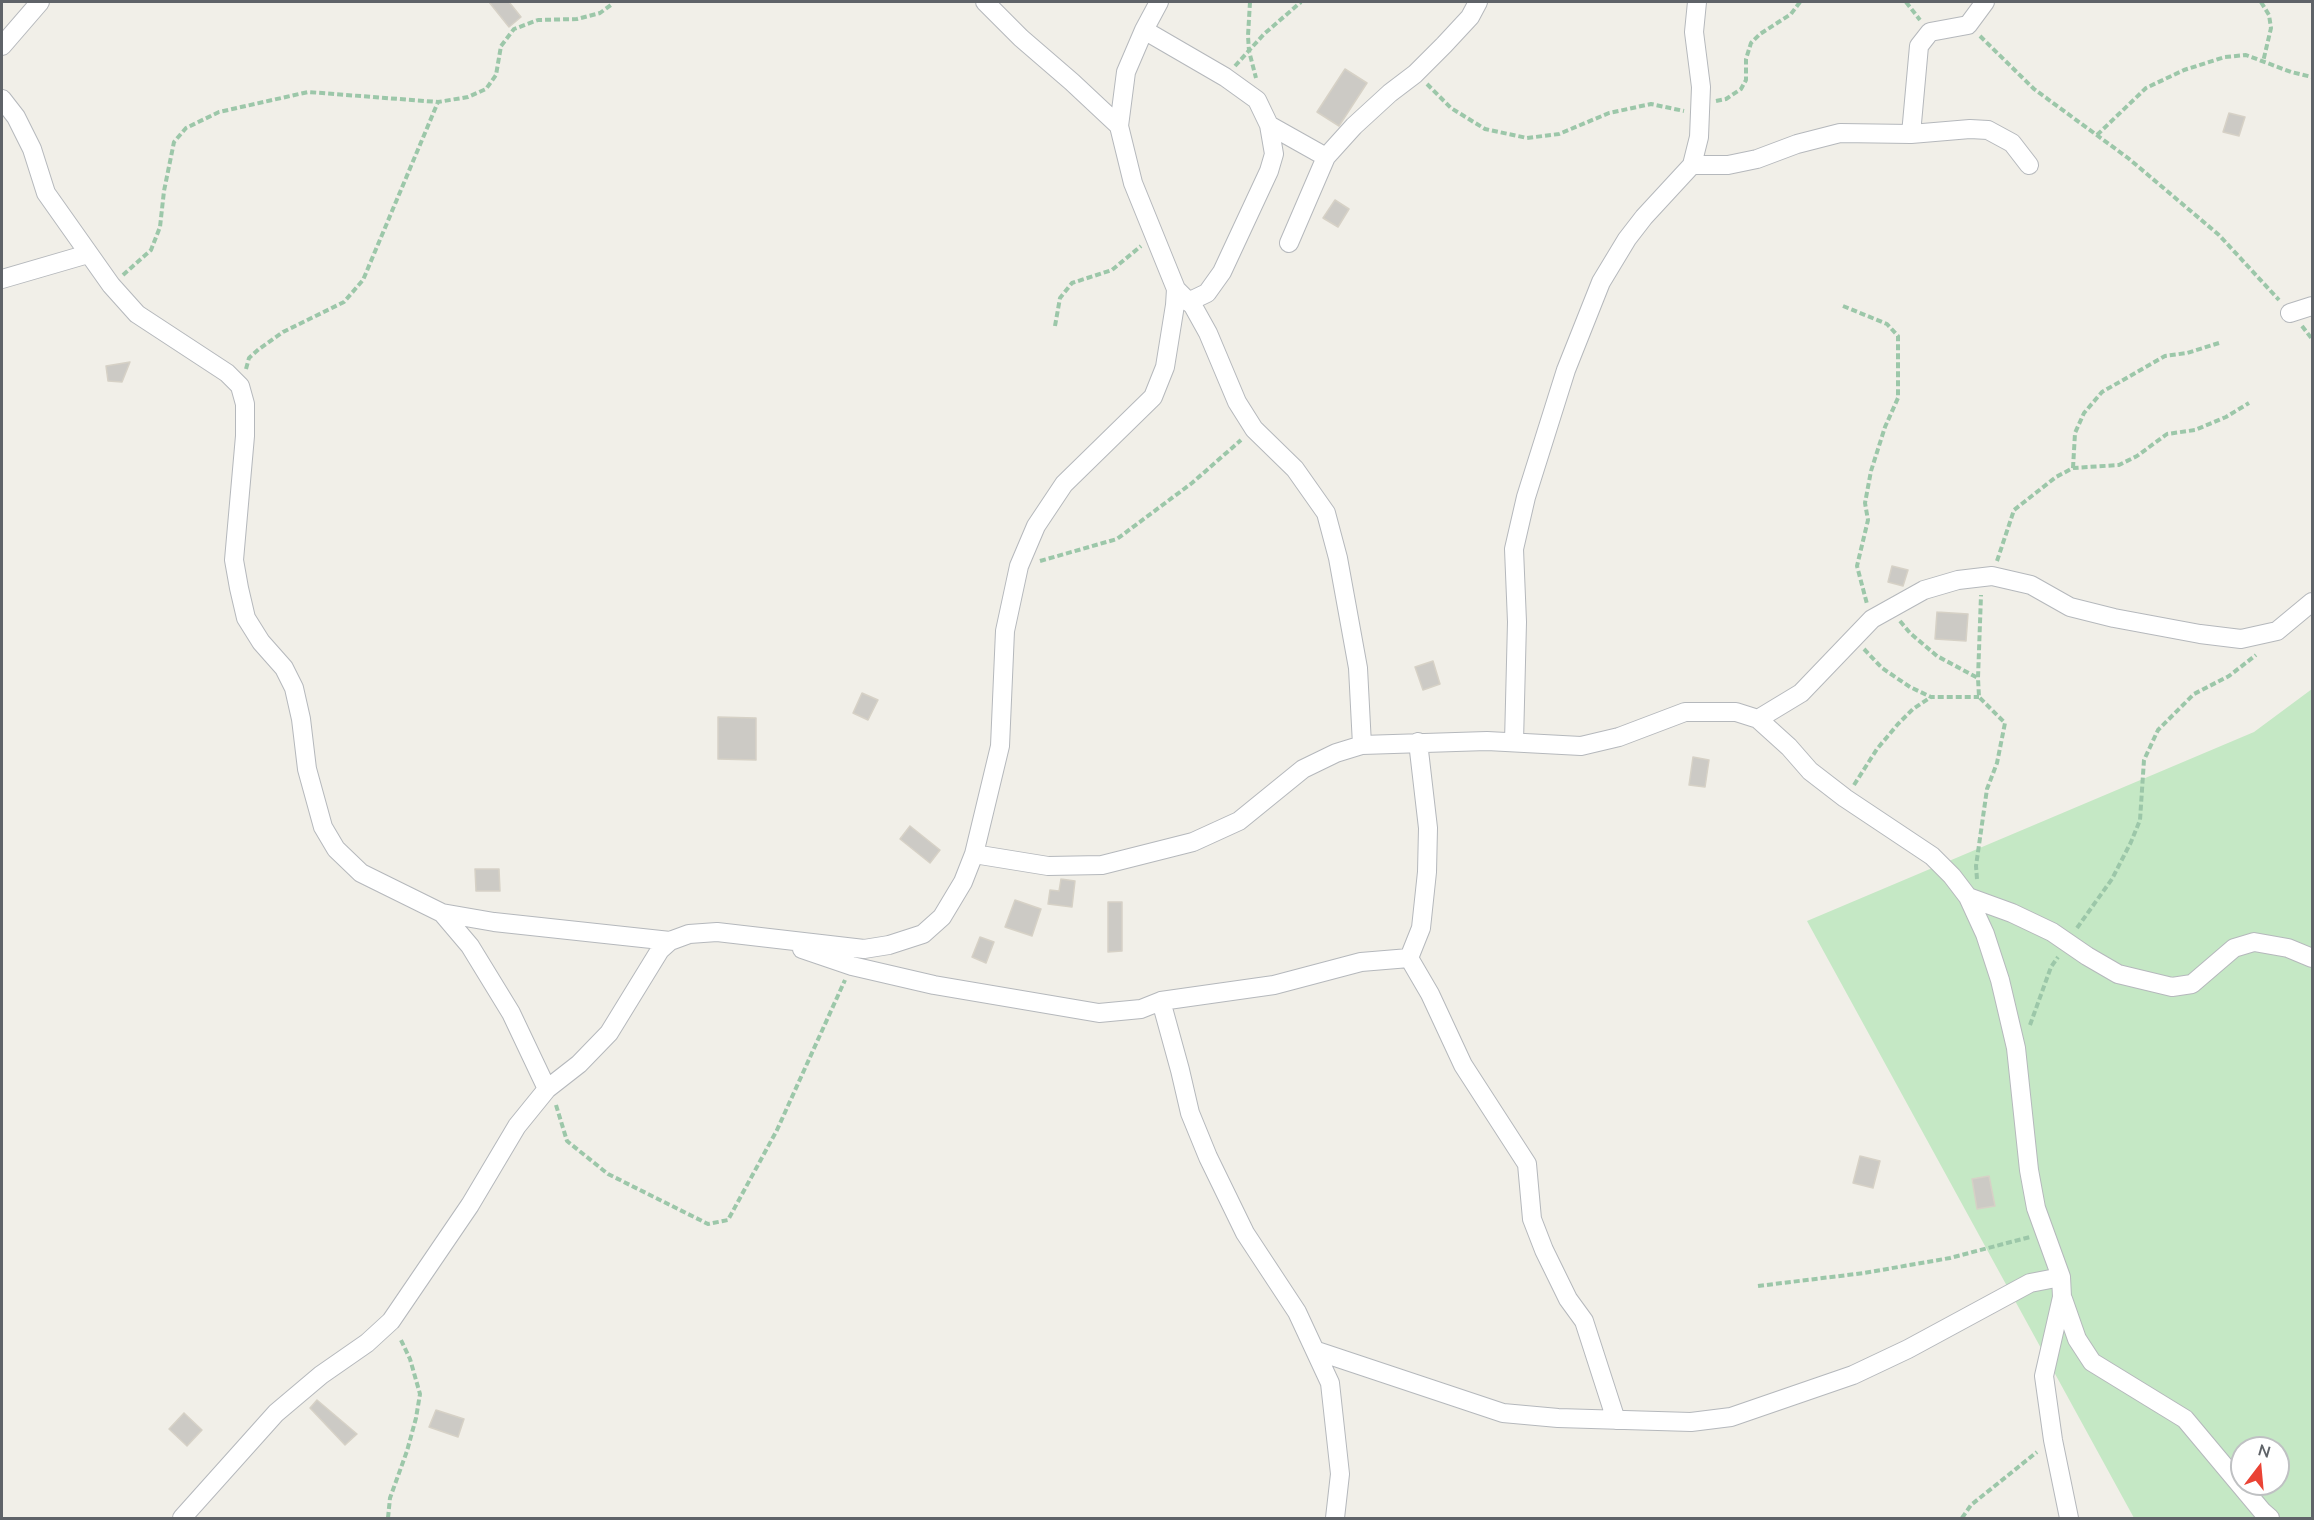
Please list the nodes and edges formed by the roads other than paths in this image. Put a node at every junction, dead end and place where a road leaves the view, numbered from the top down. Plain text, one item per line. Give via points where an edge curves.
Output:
1 (40, 2) edge
2 (985, 2) edge
3 (1159, 2) edge
4 (1478, 2) edge
5 (1697, 2) edge
6 (1985, 2) edge
7 (1144, 30) junction
8 (2, 46) edge
9 (2, 99) edge
10 (1269, 125) junction
11 (1119, 126) junction
12 (1911, 134) junction
13 (1326, 157) junction
14 (1692, 165) junction
15 (2029, 165) dead end
16 (1289, 243) dead end
17 (88, 254) junction
18 (2, 279) edge
19 (1182, 296) junction
20 (2313, 306) edge
21 (2290, 314) road end
22 (2313, 602) edge
23 (1758, 719) junction
24 (1418, 742) junction
25 (1514, 742) junction
26 (1362, 745) junction
27 (974, 854) junction
28 (1973, 899) junction
29 (441, 913) junction
30 (766, 936) junction
31 (670, 940) junction
32 (1409, 958) junction
33 (2313, 958) edge
34 (1161, 1001) junction
35 (549, 1088) junction
36 (2061, 1277) junction
37 (2062, 1297) junction
38 (1317, 1351) junction
39 (1617, 1420) junction
40 (182, 1518) edge
41 (1335, 1518) edge
42 (2069, 1518) edge
43 (2270, 1518) edge

1 - 8 street
2 - 11 street
3 - 7 street
4 - 13 street via 1470,17 1415,74 1353,126
5 - 14 street via 1694,32 1701,87 1699,137
6 - 12 street via 1968,25 1930,32 1919,46
7 - 10 street via 1257,100
7 - 11 street via 1126,72
9 - 17 street via 32,149 46,193
10 - 13 street
10 - 19 street via 1274,154 1269,171 1222,272 1207,293
11 - 19 street via 1133,183
12 - 14 street via 1840,133 1757,159 1728,165
12 - 15 street via 1988,130 2012,143
13 - 16 street
14 - 25 street via 1638,225 1601,282 1542,440 1514,549
17 - 18 street
17 - 29 street via 137,314 227,373 240,386 245,404 245,436 234,560 238,588 246,618 284,668 294,688 307,769 323,827 336,849 361,873
19 - 26 street via 1193,306 1208,333 1237,402 1254,429 1295,469 1326,513 1358,669
19 - 27 street via 1175,305 1165,368 1153,397 1064,484 1036,526 1019,566 1005,631 1000,746
20 - 21 street
22 - 23 street via 2277,631 2241,639 2070,607 2031,585 1987,576 1958,580 1924,590 1872,619 1801,693
23 - 25 street via 1736,712 1685,712 1619,737 1581,746
23 - 28 street via 1810,771 1932,856
24 - 25 street
24 - 26 street
24 - 32 street via 1428,828 1427,872 1421,928
26 - 27 street via 1303,769 1239,821 1193,842 1102,865 1048,866
27 - 30 street via 942,917 922,934 864,949
28 - 33 street via 2036,924 2118,974 2172,987 2192,984 2234,948 2254,942 2288,948
28 - 36 street via 2000,980 2017,1056 2036,1208
29 - 31 street
29 - 35 street via 497,986
30 - 31 street via 717,932
30 - 34 street via 852,966 934,985 1099,1013 1141,1009
31 - 35 street via 609,1033
32 - 34 street via 1361,962 1274,985
32 - 39 street via 1463,1065 1527,1164 1532,1219 1568,1299 1584,1321
34 - 38 street via 1190,1113 1208,1157 1245,1233 1297,1312
35 - 40 street via 517,1126 471,1205 391,1321 276,1413
36 - 37 street
36 - 39 street via 2030,1283 1853,1375 1772,1404 1731,1417 1691,1422
37 - 42 street via 2044,1376
37 - 43 street via 2077,1339 2092,1362 2185,1419
38 - 39 street via 1503,1413
38 - 41 street via 1330,1383 1337,1433 1340,1474

